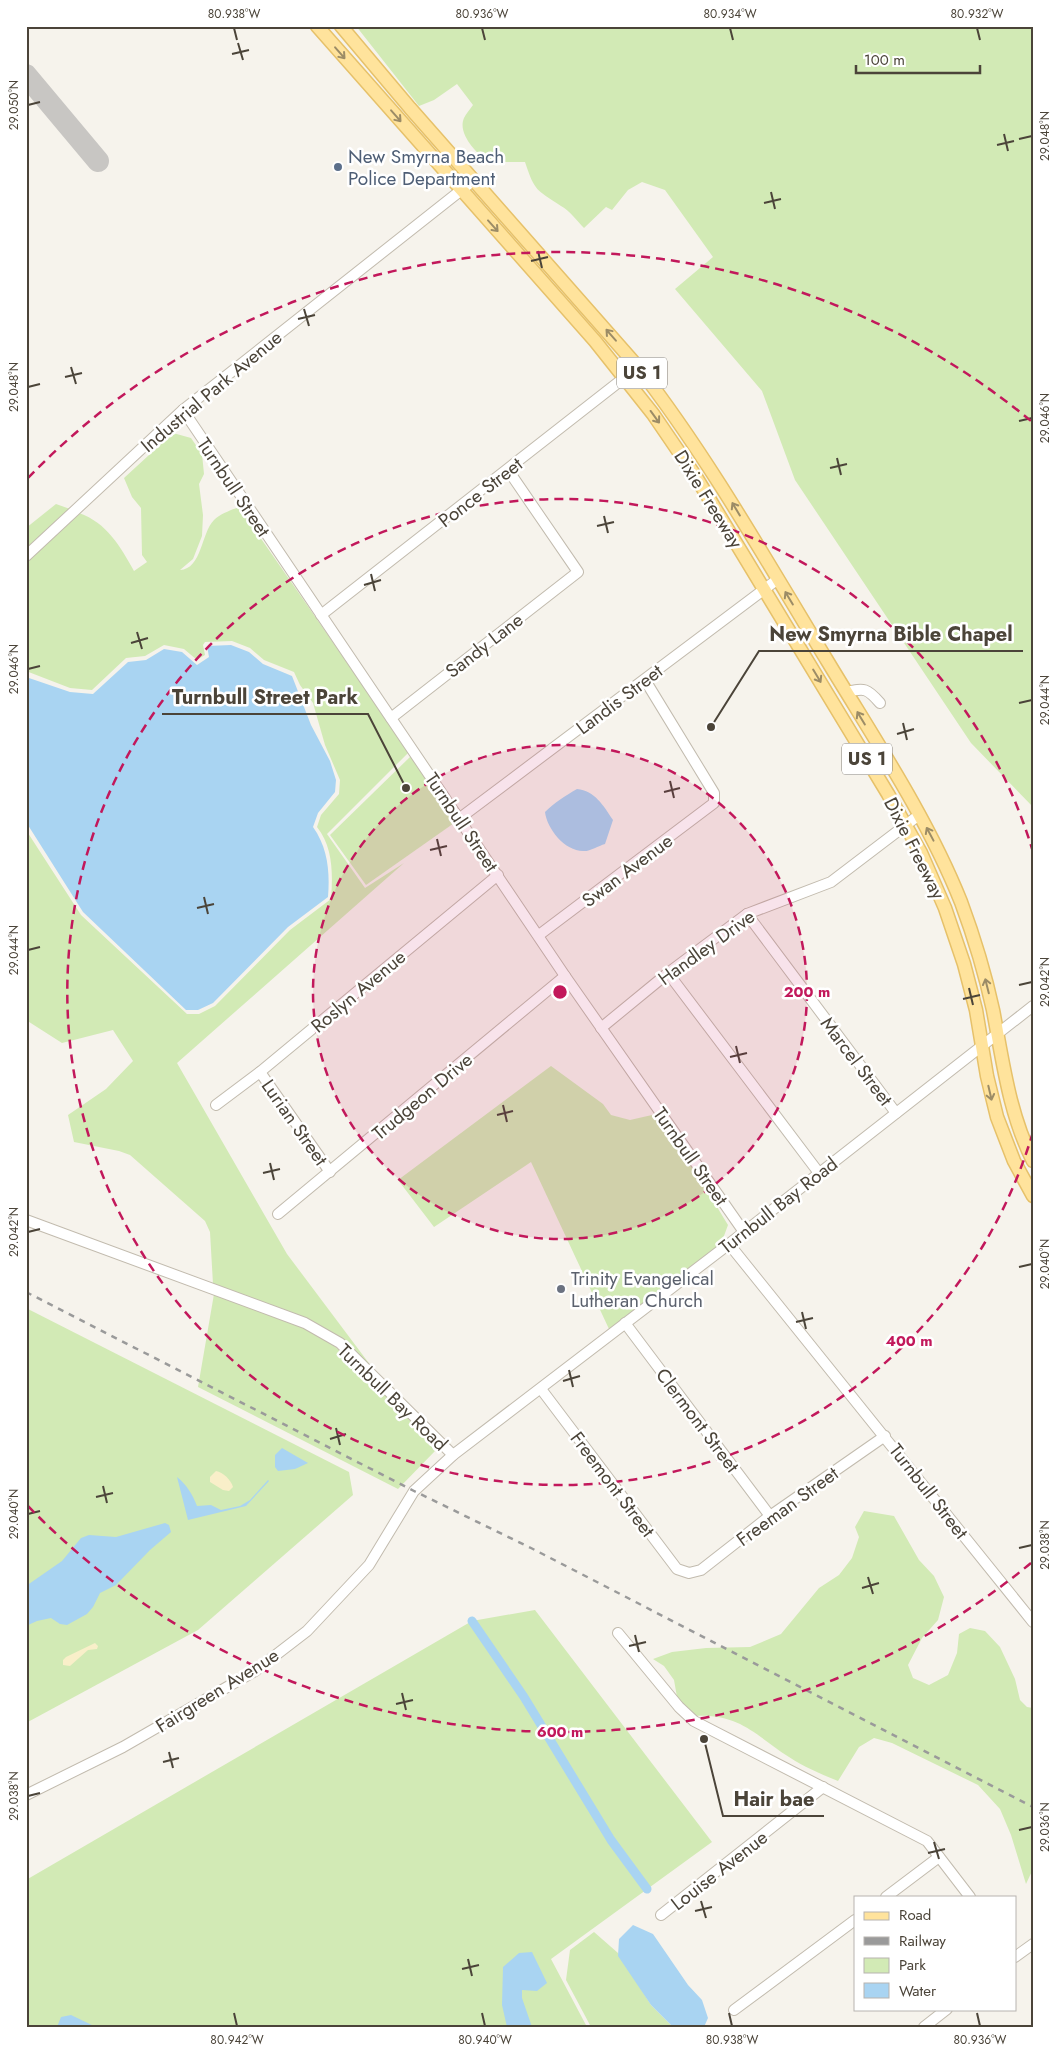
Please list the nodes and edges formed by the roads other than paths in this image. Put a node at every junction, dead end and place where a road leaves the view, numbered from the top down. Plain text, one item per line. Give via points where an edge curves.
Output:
1 (317, 26) edge
2 (341, 26) edge
3 (474, 180) junction
4 (461, 190) junction
5 (638, 367) junction
6 (626, 378) junction
7 (183, 410) junction
8 (508, 470) junction
9 (26, 556) edge
10 (778, 579) junction
11 (764, 589) junction
12 (320, 614) junction
13 (645, 680) junction
14 (846, 692) junction
15 (880, 703) dead end
16 (391, 718) junction
17 (919, 815) junction
18 (460, 818) junction
19 (906, 825) junction
20 (498, 875) junction
21 (747, 914) junction
22 (539, 936) junction
23 (668, 973) junction
24 (565, 976) junction
25 (1033, 1006) edge
26 (601, 1028) junction
27 (997, 1033) junction
28 (982, 1045) junction
29 (260, 1072) junction
30 (216, 1104) dead end
31 (896, 1113) junction
32 (1033, 1161) edge
33 (330, 1172) junction
34 (819, 1173) junction
35 (1033, 1196) edge
36 (278, 1214) dead end
37 (26, 1220) edge
38 (744, 1232) junction
39 (729, 1244) junction
40 (625, 1323) junction
41 (541, 1389) junction
42 (885, 1436) junction
43 (452, 1455) junction
44 (770, 1516) junction
45 (689, 1573) joint
46 (1033, 1622) edge
47 (618, 1633) dead end
48 (823, 1787) junction
49 (26, 1795) edge
50 (939, 1857) junction
51 (887, 1896) edge
52 (969, 1896) edge
53 (661, 1915) dead end
54 (854, 1921) edge
55 (1033, 1944) edge
56 (1016, 1955) edge
57 (734, 2010) dead end
58 (946, 2010) edge
59 (924, 2027) edge

1 -> 4 main road, Dixie Freeway / US 1
2 - 3 main road, Dixie Freeway / US 1
3 - 4 street, Industrial Park Avenue
5 -> 3 main road, Dixie Freeway / US 1
4 -> 6 main road, Dixie Freeway / US 1
4 - 7 street, Industrial Park Avenue
5 - 6 street, Ponce Street
10 -> 5 main road, Dixie Freeway / US 1 via 711,468
6 - 8 street, Ponce Street
6 -> 11 main road, Dixie Freeway / US 1 via 693,472
7 - 9 street, Industrial Park Avenue
7 - 12 street, Turnbull Street
8 - 12 street, Ponce Street
8 - 16 street, Sandy Lane via 578,572
10 - 11 street, Landis Street
14 -> 10 main road, Dixie Freeway / US 1
11 - 13 street, Landis Street
11 -> 19 main road, Dixie Freeway / US 1
12 - 16 street, Turnbull Street
13 - 18 street, Landis Street
13 - 22 street, Swan Avenue via 714,793 714,803
14 - 15 street via 870,691
17 -> 14 main road, Dixie Freeway / US 1
16 - 18 street, Turnbull Street
17 - 19 street, Handley Drive
27 -> 17 main road, Dixie Freeway / US 1 via 969,925 945,866
18 - 20 street, Turnbull Street
19 - 21 street, Handley Drive via 831,882
19 - 28 main road, Dixie Freeway / US 1 via 956,937
20 - 22 street, Turnbull Street
20 - 29 street, Roslyn Avenue
21 - 23 street, Handley Drive
21 - 31 street, Marcel Street
22 - 24 street, Turnbull Street
23 - 26 street, Handley Drive
23 - 34 street
24 - 26 street, Turnbull Street
24 - 33 street, Trudgeon Drive
25 - 27 street, Turnbull Bay Road
26 - 38 street, Turnbull Street
27 - 28 street, Turnbull Bay Road
27 - 32 main road, US 1 via 1009,1099
28 - 31 street, Turnbull Bay Road
28 -> 35 main road, US 1 via 997,1117 1014,1161
29 - 30 street, Roslyn Avenue
29 - 33 street, Lurian Street
31 - 34 street, Turnbull Bay Road
33 - 36 street, Trudgeon Drive
34 - 38 street, Turnbull Bay Road
37 - 43 street, Turnbull Bay Road via 305,1323 340,1343
38 - 39 street, Turnbull Bay Road
39 - 40 street, Turnbull Bay Road
39 - 42 street, Turnbull Street
40 - 41 street, Turnbull Bay Road
40 - 44 street, Clermont Street
41 - 43 street, Turnbull Bay Road
41 - 45 street, Freemont Street via 677,1569
42 - 44 street, Freeman Street
42 - 46 street, Turnbull Street
43 - 49 street, Fairgreen Avenue via 414,1491 369,1565 307,1631 256,1671 123,1747
44 - 45 street, Freeman Street via 701,1570
47 - 48 street via 694,1721
48 - 50 street via 927,1841
48 - 53 street, Louise Avenue
50 - 51 street
50 - 52 street
54 - 57 street
55 - 56 street
58 - 59 street

